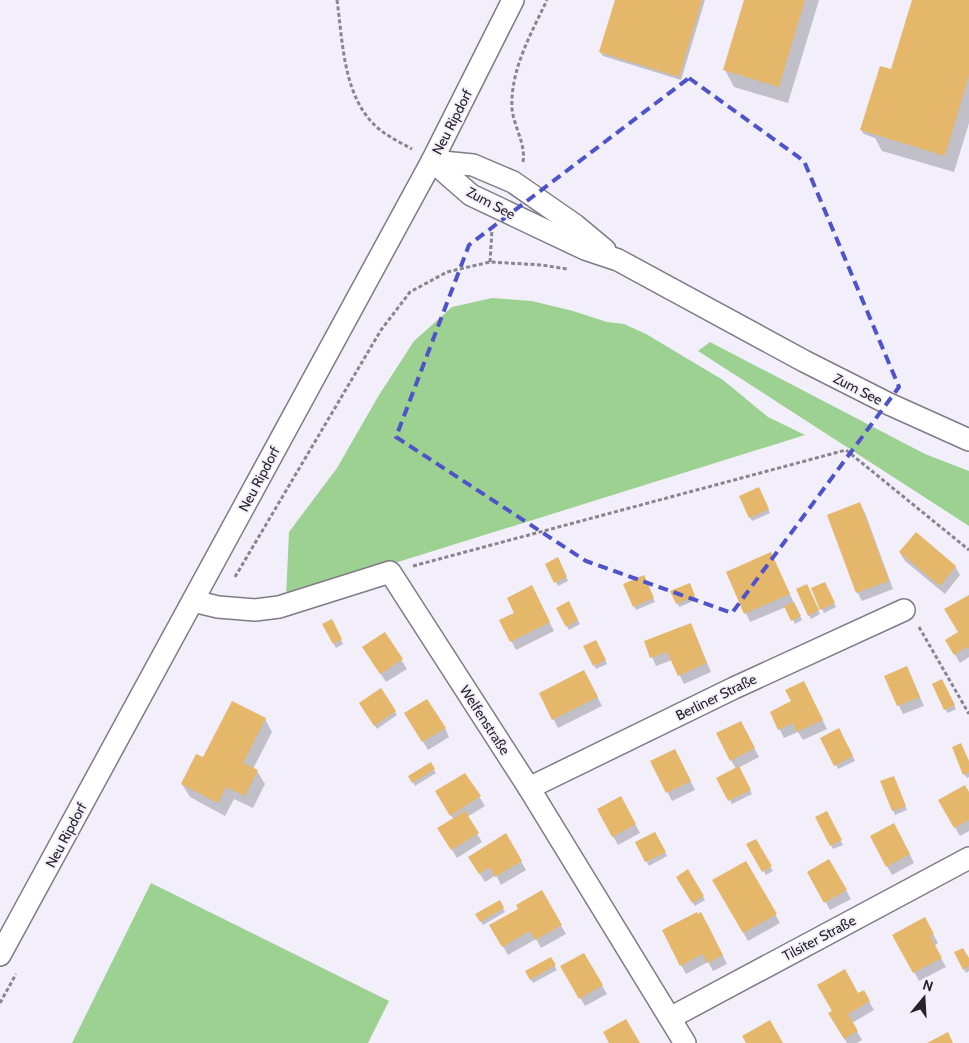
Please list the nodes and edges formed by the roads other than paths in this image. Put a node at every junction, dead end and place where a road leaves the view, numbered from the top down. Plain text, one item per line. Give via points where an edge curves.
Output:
1 (513, 0) edge
2 (432, 162) junction
3 (618, 260) junction
4 (969, 440) edge
5 (193, 601) junction
6 (904, 610) road end
7 (529, 788) junction
8 (969, 858) edge
9 (0, 954) edge
10 (670, 1018) junction
11 (685, 1043) edge

1 - 2 street, Neu Ripdorf
2 - 3 street, Zum See via 471,196 584,249
2 - 3 street, Zum See via 473,165 513,182
2 - 5 street, Neu Ripdorf
3 - 4 street, Zum See via 838,378
5 - 7 street, Welfenstraße via 255,610 279,607 390,572
5 - 9 street, Neu Ripdorf
6 - 7 street, Berliner Straße
7 - 10 street, Welfenstraße
8 - 10 street, Tilsiter Straße
10 - 11 street, Welfenstraße

